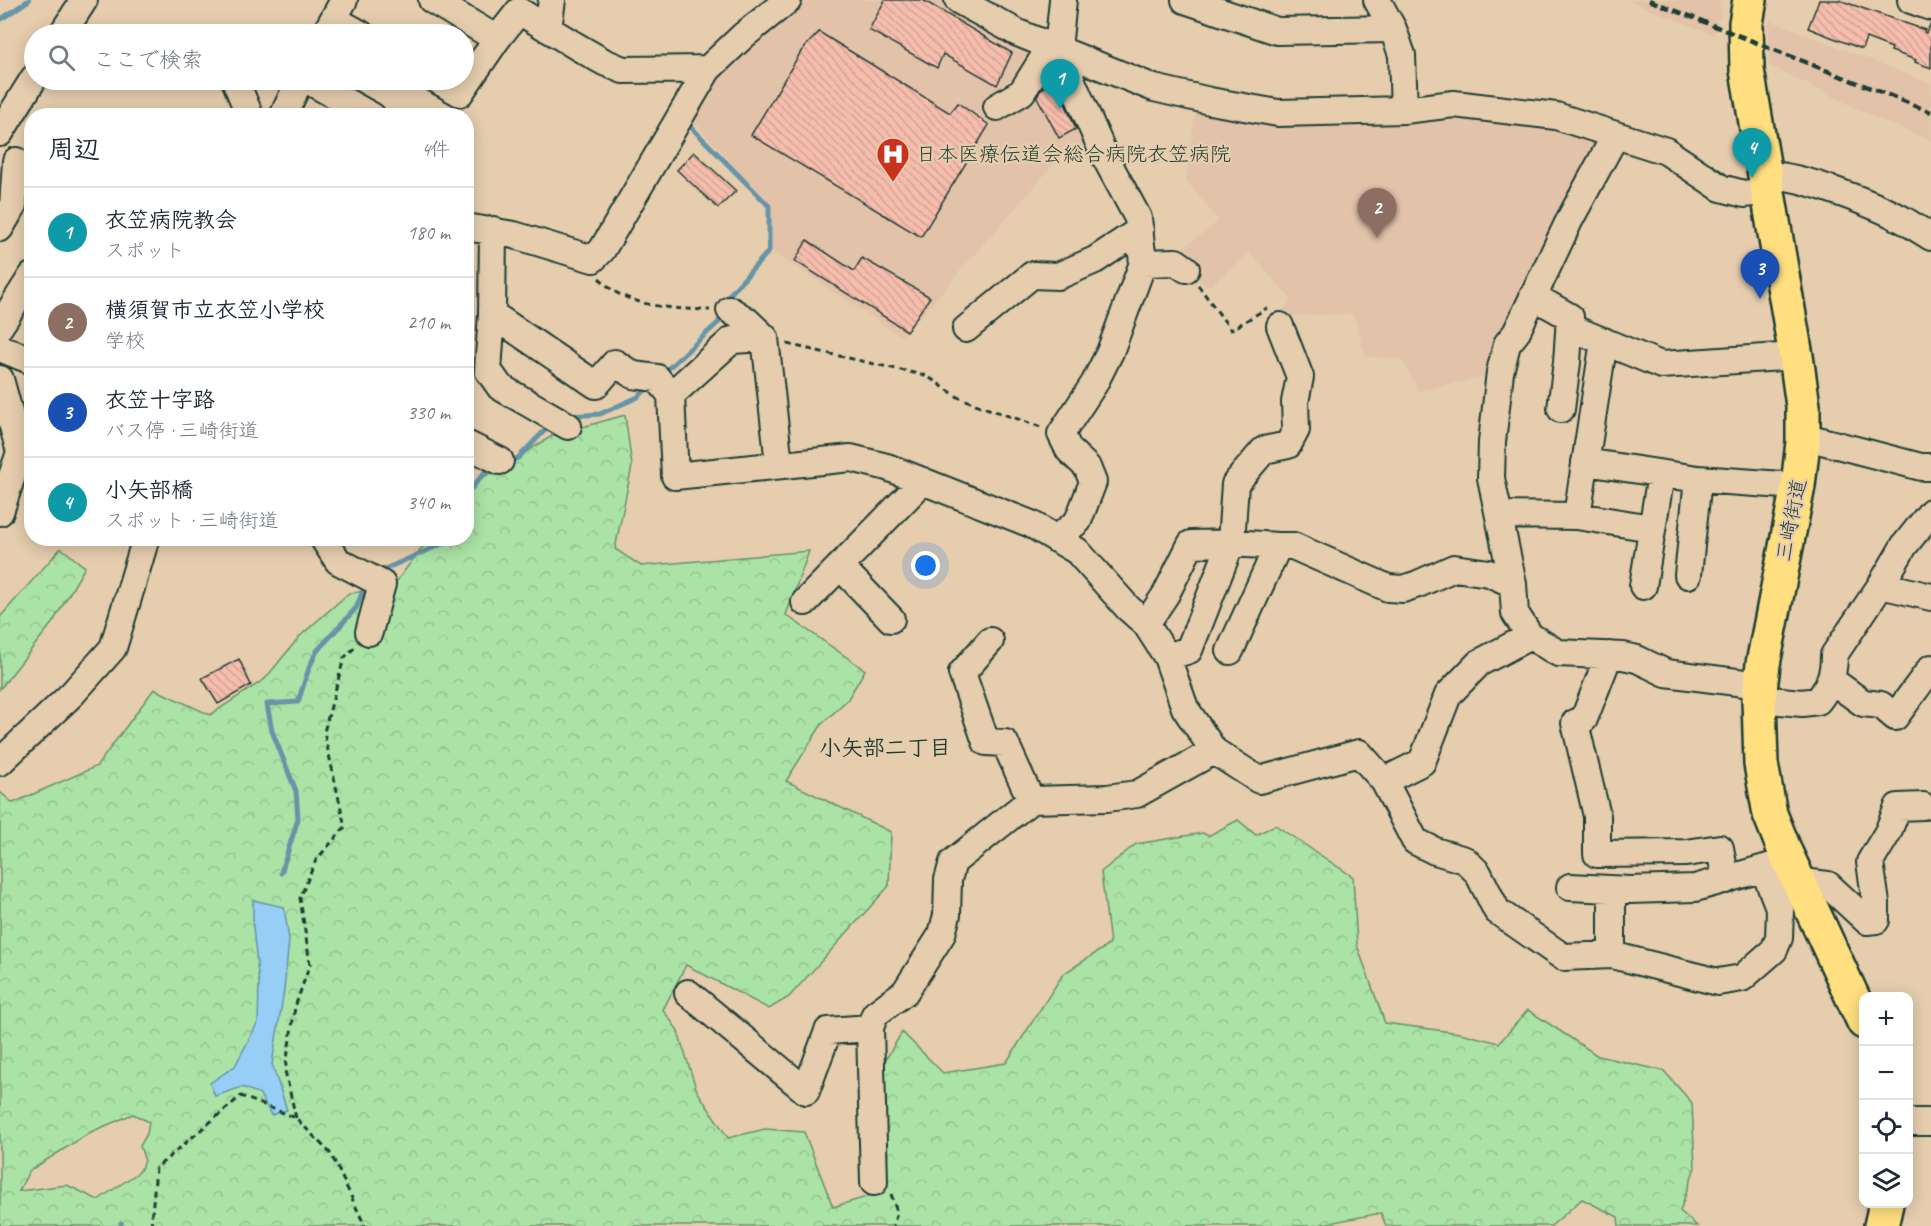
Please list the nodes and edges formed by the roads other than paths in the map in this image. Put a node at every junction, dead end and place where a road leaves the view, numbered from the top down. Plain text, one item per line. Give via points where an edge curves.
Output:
1 (84, 0) edge
2 (432, 0) edge
3 (552, 0) edge
4 (788, 0) edge
5 (958, 0) edge
6 (1063, 0) edge
7 (1185, 0) edge
8 (1377, 0) edge
9 (1750, 0) edge
10 (1911, 0) edge
11 (1931, 8) edge
12 (72, 24) edge
13 (472, 24) edge
14 (474, 25) edge
15 (548, 29) junction
16 (1393, 29) junction
17 (497, 39) junction
18 (1058, 49) junction
19 (708, 69) junction
20 (474, 78) edge
21 (27, 90) edge
22 (239, 90) edge
23 (295, 90) edge
24 (325, 90) edge
25 (446, 90) edge
26 (467, 90) edge
27 (459, 104) edge
28 (998, 107) dead end
29 (247, 108) edge
30 (287, 108) edge
31 (358, 108) edge
32 (1404, 110) junction
33 (0, 133) edge
34 (1615, 136) junction
35 (16, 161) edge
36 (1767, 183) junction
37 (0, 228) edge
38 (474, 228) edge
39 (493, 230) junction
40 (1140, 230) junction
41 (1931, 237) edge
42 (1143, 263) junction
43 (1186, 269) road end
44 (24, 292) edge
45 (1533, 296) junction
46 (730, 310) road end
47 (492, 314) junction
48 (0, 326) edge
49 (1280, 326) road end
50 (1569, 327) junction
51 (966, 329) dead end
52 (765, 338) junction
53 (1604, 341) junction
54 (0, 348) edge
55 (1796, 356) junction
56 (24, 358) edge
57 (0, 379) edge
58 (671, 395) junction
59 (1561, 409) dead end
60 (568, 426) dead end
61 (1803, 442) junction
62 (474, 448) edge
63 (500, 461) dead end
64 (1586, 462) junction
65 (779, 464) junction
66 (1931, 467) edge
67 (1661, 474) junction
68 (1698, 479) junction
69 (923, 481) junction
70 (1798, 486) junction
71 (0, 512) edge
72 (1931, 512) edge
73 (1500, 515) junction
74 (1577, 516) junction
75 (1652, 528) junction
76 (1056, 539) junction
77 (1231, 543) junction
78 (144, 546) edge
79 (328, 546) edge
80 (1278, 546) junction
81 (840, 566) junction
82 (1688, 575) dead end
83 (1513, 584) junction
84 (1881, 585) junction
85 (1643, 586) dead end
86 (1931, 597) edge
87 (805, 602) dead end
88 (891, 619) dead end
89 (1146, 624) junction
90 (369, 633) road end
91 (1530, 636) junction
92 (990, 641) dead end
93 (1230, 651) dead end
94 (1609, 655) junction
95 (1167, 657) junction
96 (1931, 668) edge
97 (1830, 679) junction
98 (1760, 692) junction
99 (1214, 751) junction
100 (0, 762) edge
101 (1384, 782) junction
102 (1031, 800) junction
103 (1923, 806) dead end
104 (1784, 871) junction
105 (1726, 880) junction
106 (1570, 887) dead end
107 (1612, 890) junction
108 (1612, 955) junction
109 (687, 993) dead end
110 (1859, 1014) edge
111 (870, 1028) junction
112 (1913, 1122) edge
113 (1931, 1122) edge
114 (874, 1182) dead end
115 (1885, 1208) edge
116 (1881, 1226) edge

1 - 12 street
2 - 13 street
3 - 15 street
4 - 19 street
5 - 18 street via 1018,33
6 - 18 street
7 - 16 street via 1277,31
8 - 16 street
9 - 36 main road, 三崎街道 via 1746,23 1747,70
10 - 11 street
14 - 17 street
15 - 17 street via 519,11
15 - 19 street via 623,70
16 - 32 street via 1402,55
17 - 20 street
18 - 28 street via 1044,57 1022,92
18 - 32 street via 1154,88 1221,104 1278,113
18 - 40 street via 1105,157 1138,218
19 - 39 street via 602,250 593,259
21 - 33 street
22 - 29 street
23 - 30 street
24 - 31 street
25 - 27 street
26 - 27 street
32 - 34 street via 1454,104 1556,116
34 - 36 street via 1666,151 1721,188 1744,194
34 - 45 street
35 - 37 street via 13,206
36 - 41 street via 1776,174 1812,183 1906,221
36 - 55 main road, 三崎街道
38 - 39 street
39 - 47 street
40 - 42 street
40 - 51 street via 1095,260 1058,276 1032,274
42 - 43 street via 1176,262
42 - 76 street via 1110,352 1061,434 1069,450 1087,467 1093,482 1078,521
44 - 48 street
45 - 50 street via 1570,317
45 - 73 street via 1507,344 1500,372 1491,478
46 - 52 street
47 - 58 street via 596,385 615,363 633,375 657,378
47 - 60 street via 488,370 500,387
49 - 77 street via 1300,377 1295,402 1296,430 1288,445 1264,450 1235,484
50 - 53 street
50 - 59 street
52 - 58 street via 732,340
52 - 65 street
53 - 55 street via 1661,365
53 - 64 street
54 - 56 street
55 - 61 main road, 三崎街道
57 - 71 street via 20,452
58 - 65 street via 675,476
61 - 66 street via 1818,440
61 - 70 main road, 三崎街道
62 - 63 street
64 - 67 street
64 - 74 street
65 - 69 street via 851,458 887,466
67 - 68 street
67 - 75 street
68 - 70 street
68 - 82 street
69 - 76 street via 1031,524
69 - 81 street
70 - 98 main road, 三崎街道
72 - 84 street via 1904,546
73 - 74 street
73 - 83 street
74 - 75 street
75 - 85 street
76 - 89 street via 1077,550
77 - 80 street
77 - 89 street via 1191,544
77 - 95 street via 1189,650
78 - 100 street via 113,648 72,694
79 - 90 street via 338,561 382,584
80 - 83 street via 1293,546 1388,588 1403,589 1454,568 1489,573
80 - 93 street
81 - 87 street
81 - 88 street
83 - 91 street via 1515,613
84 - 86 street
84 - 97 street via 1834,655
89 - 95 street
91 - 94 street via 1558,653
91 - 101 street via 1479,663 1448,695 1422,762
92 - 102 street via 962,673 986,742 1005,743
94 - 98 street via 1637,660 1666,673
94 - 105 street via 1584,719 1575,723 1597,816 1597,854 1686,853 1720,848
95 - 99 street via 1185,708
96 - 97 street via 1895,717 1881,705 1863,703
97 - 98 street via 1818,701 1802,703
98 - 104 main road, 三崎街道 via 1761,764
99 - 101 street via 1259,780 1359,753
99 - 102 street via 1137,794
101 - 108 street via 1415,841 1465,860 1478,873 1497,911 1563,957
102 - 111 street via 953,862 942,934 905,992 875,1014
103 - 104 street via 1898,807 1870,862 1876,920 1867,921 1828,885 1803,882
104 - 105 street
104 - 108 street via 1779,938 1774,950 1742,978 1718,982
104 - 110 main road, 三崎街道
105 - 107 street via 1695,888
106 - 107 street
107 - 108 street
109 - 111 street via 806,1091 828,1031
111 - 114 street
112 - 113 street
115 - 116 main road

